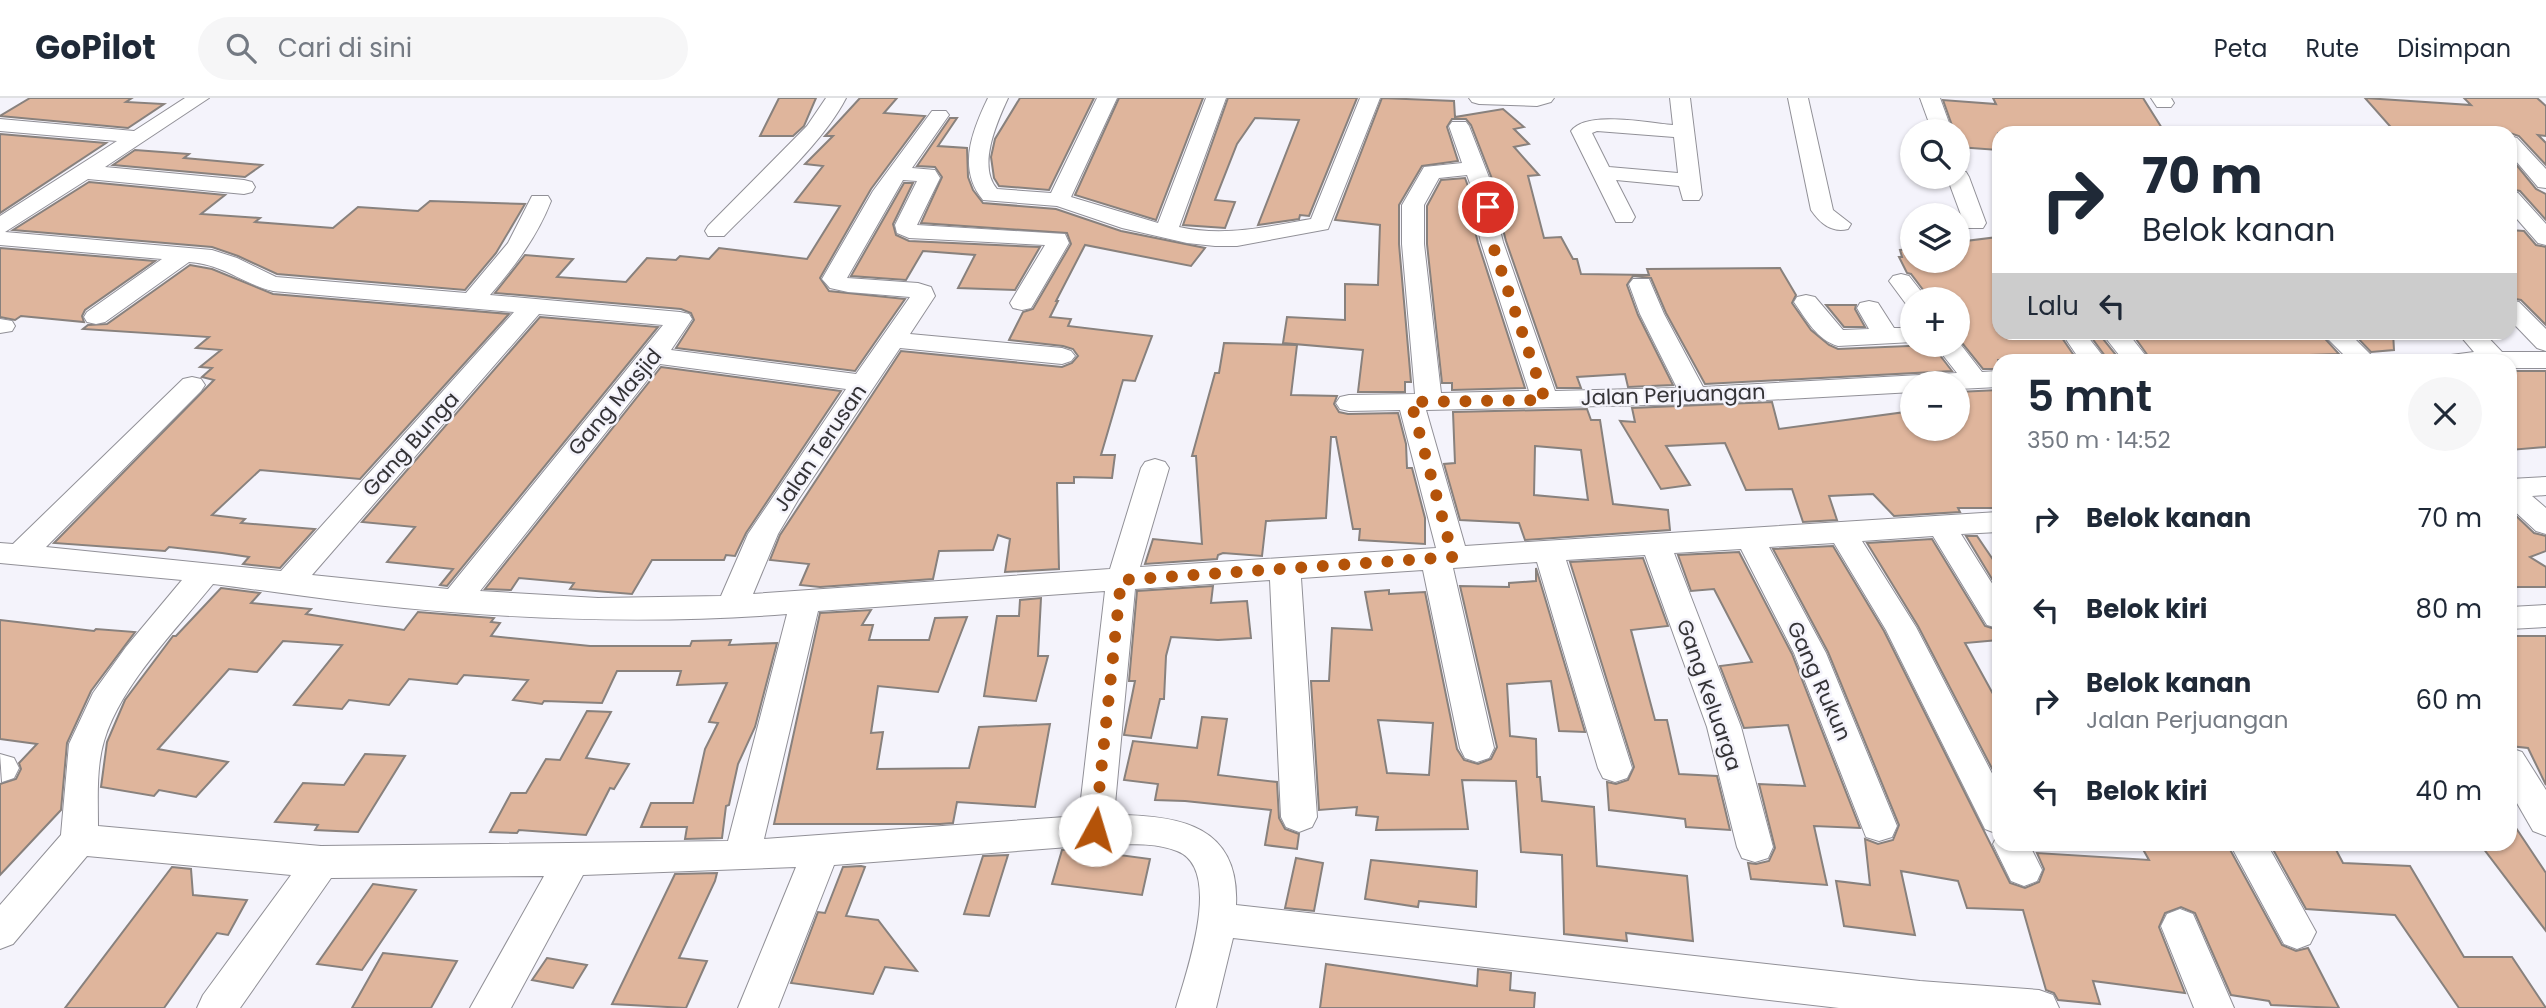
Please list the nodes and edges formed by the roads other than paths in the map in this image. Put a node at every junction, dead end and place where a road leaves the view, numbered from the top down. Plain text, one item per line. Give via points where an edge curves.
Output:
1 (199, 98) edge
2 (836, 98) edge
3 (998, 98) edge
4 (1107, 98) edge
5 (1216, 98) edge
6 (1370, 98) edge
7 (1479, 98) edge
8 (1544, 98) edge
9 (1680, 98) edge
10 (1798, 98) edge
11 (1930, 98) edge
12 (939, 115) dead end
13 (1938, 119) edge
14 (0, 125) edge
15 (1459, 126) dead end
16 (1684, 132) junction
17 (138, 137) junction
18 (2517, 150) edge
19 (1474, 168) junction
20 (85, 172) junction
21 (1600, 172) junction
22 (898, 173) junction
23 (2546, 182) edge
24 (244, 187) dead end
25 (1962, 189) edge
26 (1059, 200) junction
27 (540, 201) dead end
28 (0, 202) edge
29 (31, 206) junction
30 (2517, 206) edge
31 (1624, 217) dead end
32 (1975, 223) dead end
33 (1840, 224) dead end
34 (0, 226) edge
35 (716, 230) dead end
36 (1166, 231) junction
37 (0, 238) edge
38 (2546, 238) edge
39 (185, 254) junction
40 (1641, 284) dead end
41 (1806, 302) dead end
42 (470, 303) junction
43 (1023, 303) dead end
44 (533, 306) junction
45 (1869, 308) dead end
46 (2517, 314) edge
47 (96, 317) dead end
48 (1900, 335) edge
49 (1886, 336) junction
50 (895, 340) junction
51 (2077, 340) edge
52 (2120, 340) edge
53 (2342, 340) edge
54 (2476, 340) edge
55 (2546, 343) edge
56 (2088, 354) edge
57 (2131, 354) edge
58 (2357, 354) edge
59 (2489, 354) edge
60 (654, 356) junction
61 (1062, 356) dead end
62 (1961, 357) edge
63 (2517, 359) edge
64 (2546, 360) edge
65 (1987, 380) edge
66 (863, 383) junction
67 (1900, 385) edge
68 (192, 386) dead end
69 (1694, 397) junction
70 (1545, 400) junction
71 (1420, 401) junction
72 (1349, 403) dead end
73 (1155, 468) dead end
74 (2546, 486) edge
75 (2517, 489) edge
76 (2517, 497) edge
77 (1992, 522) edge
78 (2546, 524) edge
79 (1941, 526) junction
80 (1842, 532) junction
81 (1751, 540) junction
82 (1656, 545) junction
83 (1549, 553) junction
84 (10, 554) edge
85 (1445, 558) junction
86 (1285, 569) junction
87 (206, 572) junction
88 (1121, 580) junction
89 (288, 582) junction
90 (456, 600) junction
91 (805, 602) junction
92 (732, 607) junction
93 (1992, 607) edge
94 (2546, 615) edge
95 (2517, 617) edge
96 (1477, 748) dead end
97 (1615, 768) dead end
98 (2517, 773) edge
99 (1992, 807) edge
100 (1298, 817) dead end
101 (2546, 821) edge
102 (1879, 826) dead end
103 (1095, 830) junction
104 (79, 841) junction
105 (1755, 848) dead end
106 (821, 851) junction
107 (2252, 851) edge
108 (742, 856) junction
109 (572, 860) junction
110 (321, 862) junction
111 (1217, 920) junction
112 (2180, 926) dead end
113 (0, 932) edge
114 (2297, 932) dead end
115 (1921, 1003) edge
116 (217, 1008) edge
117 (490, 1008) edge
118 (758, 1008) edge
119 (1196, 1008) edge
120 (2039, 1008) edge
121 (2214, 1008) edge

1 - 17 street
2 - 35 street via 814,130
3 - 26 street via 982,140 979,180 983,189 1005,198
4 - 26 street
5 - 36 street
6 - 36 street via 1321,224 1237,239
7 - 8 street
9 - 16 street
10 - 33 street via 1822,210
11 - 13 street
12 - 22 street
14 - 17 street
15 - 19 street
16 - 21 street via 1690,188
16 - 21 street via 1585,127 1582,138
17 - 20 street
18 - 23 street
19 - 70 street via 1488,203 1492,243
19 - 71 street via 1432,172 1413,205
20 - 24 street
20 - 29 street
21 - 31 street
22 - 43 street via 929,178 906,225 909,231 1057,239
22 - 50 street, Jalan Terusan via 834,279 848,285 923,292
25 - 32 street
26 - 36 street
27 - 42 street via 530,230 516,251
28 - 29 street
29 - 34 street
30 - 38 street
37 - 39 street
39 - 42 street via 233,262 253,278 273,285
39 - 47 street
40 - 69 street
41 - 49 street via 1835,337
42 - 44 street
44 - 60 street, Gang Masjid via 680,319
44 - 89 street, Gang Bunga
45 - 49 street
46 - 55 street
48 - 49 street
50 - 61 street
50 - 66 street, Jalan Terusan
51 - 56 street
52 - 57 street
53 - 58 street
54 - 59 street
60 - 66 street
60 - 90 street, Gang Masjid
62 - 65 street
63 - 64 street
66 - 92 street, Jalan Terusan via 763,534
67 - 69 street, Jalan Perjuangan
68 - 84 street
69 - 70 street, Jalan Perjuangan
70 - 71 street, Jalan Perjuangan
71 - 72 street, Jalan Perjuangan
71 - 85 street
73 - 88 street
74 - 75 street
76 - 78 street
77 - 79 street
79 - 80 street
79 - 93 street
80 - 81 street
80 - 99 street via 1900,627
81 - 82 street
81 - 102 street, Gang Rukun via 1810,653
82 - 83 street
82 - 105 street, Gang Keluarga via 1724,727
83 - 85 street
83 - 97 street
84 - 87 street
85 - 86 street
85 - 96 street
86 - 88 street
86 - 100 street
87 - 89 street
87 - 104 street via 99,713 87,742
88 - 91 street
88 - 103 street
89 - 90 street
90 - 92 street via 598,609
91 - 92 street
91 - 108 street
94 - 95 street
98 - 101 street
103 - 106 street
103 - 111 street via 1154,831 1194,841 1213,859 1219,889
104 - 110 street
104 - 113 street
106 - 108 street
106 - 118 street
107 - 114 street
108 - 109 street
109 - 110 street
109 - 117 street
110 - 116 street
111 - 115 street
111 - 119 street
112 - 121 street
115 - 120 street

